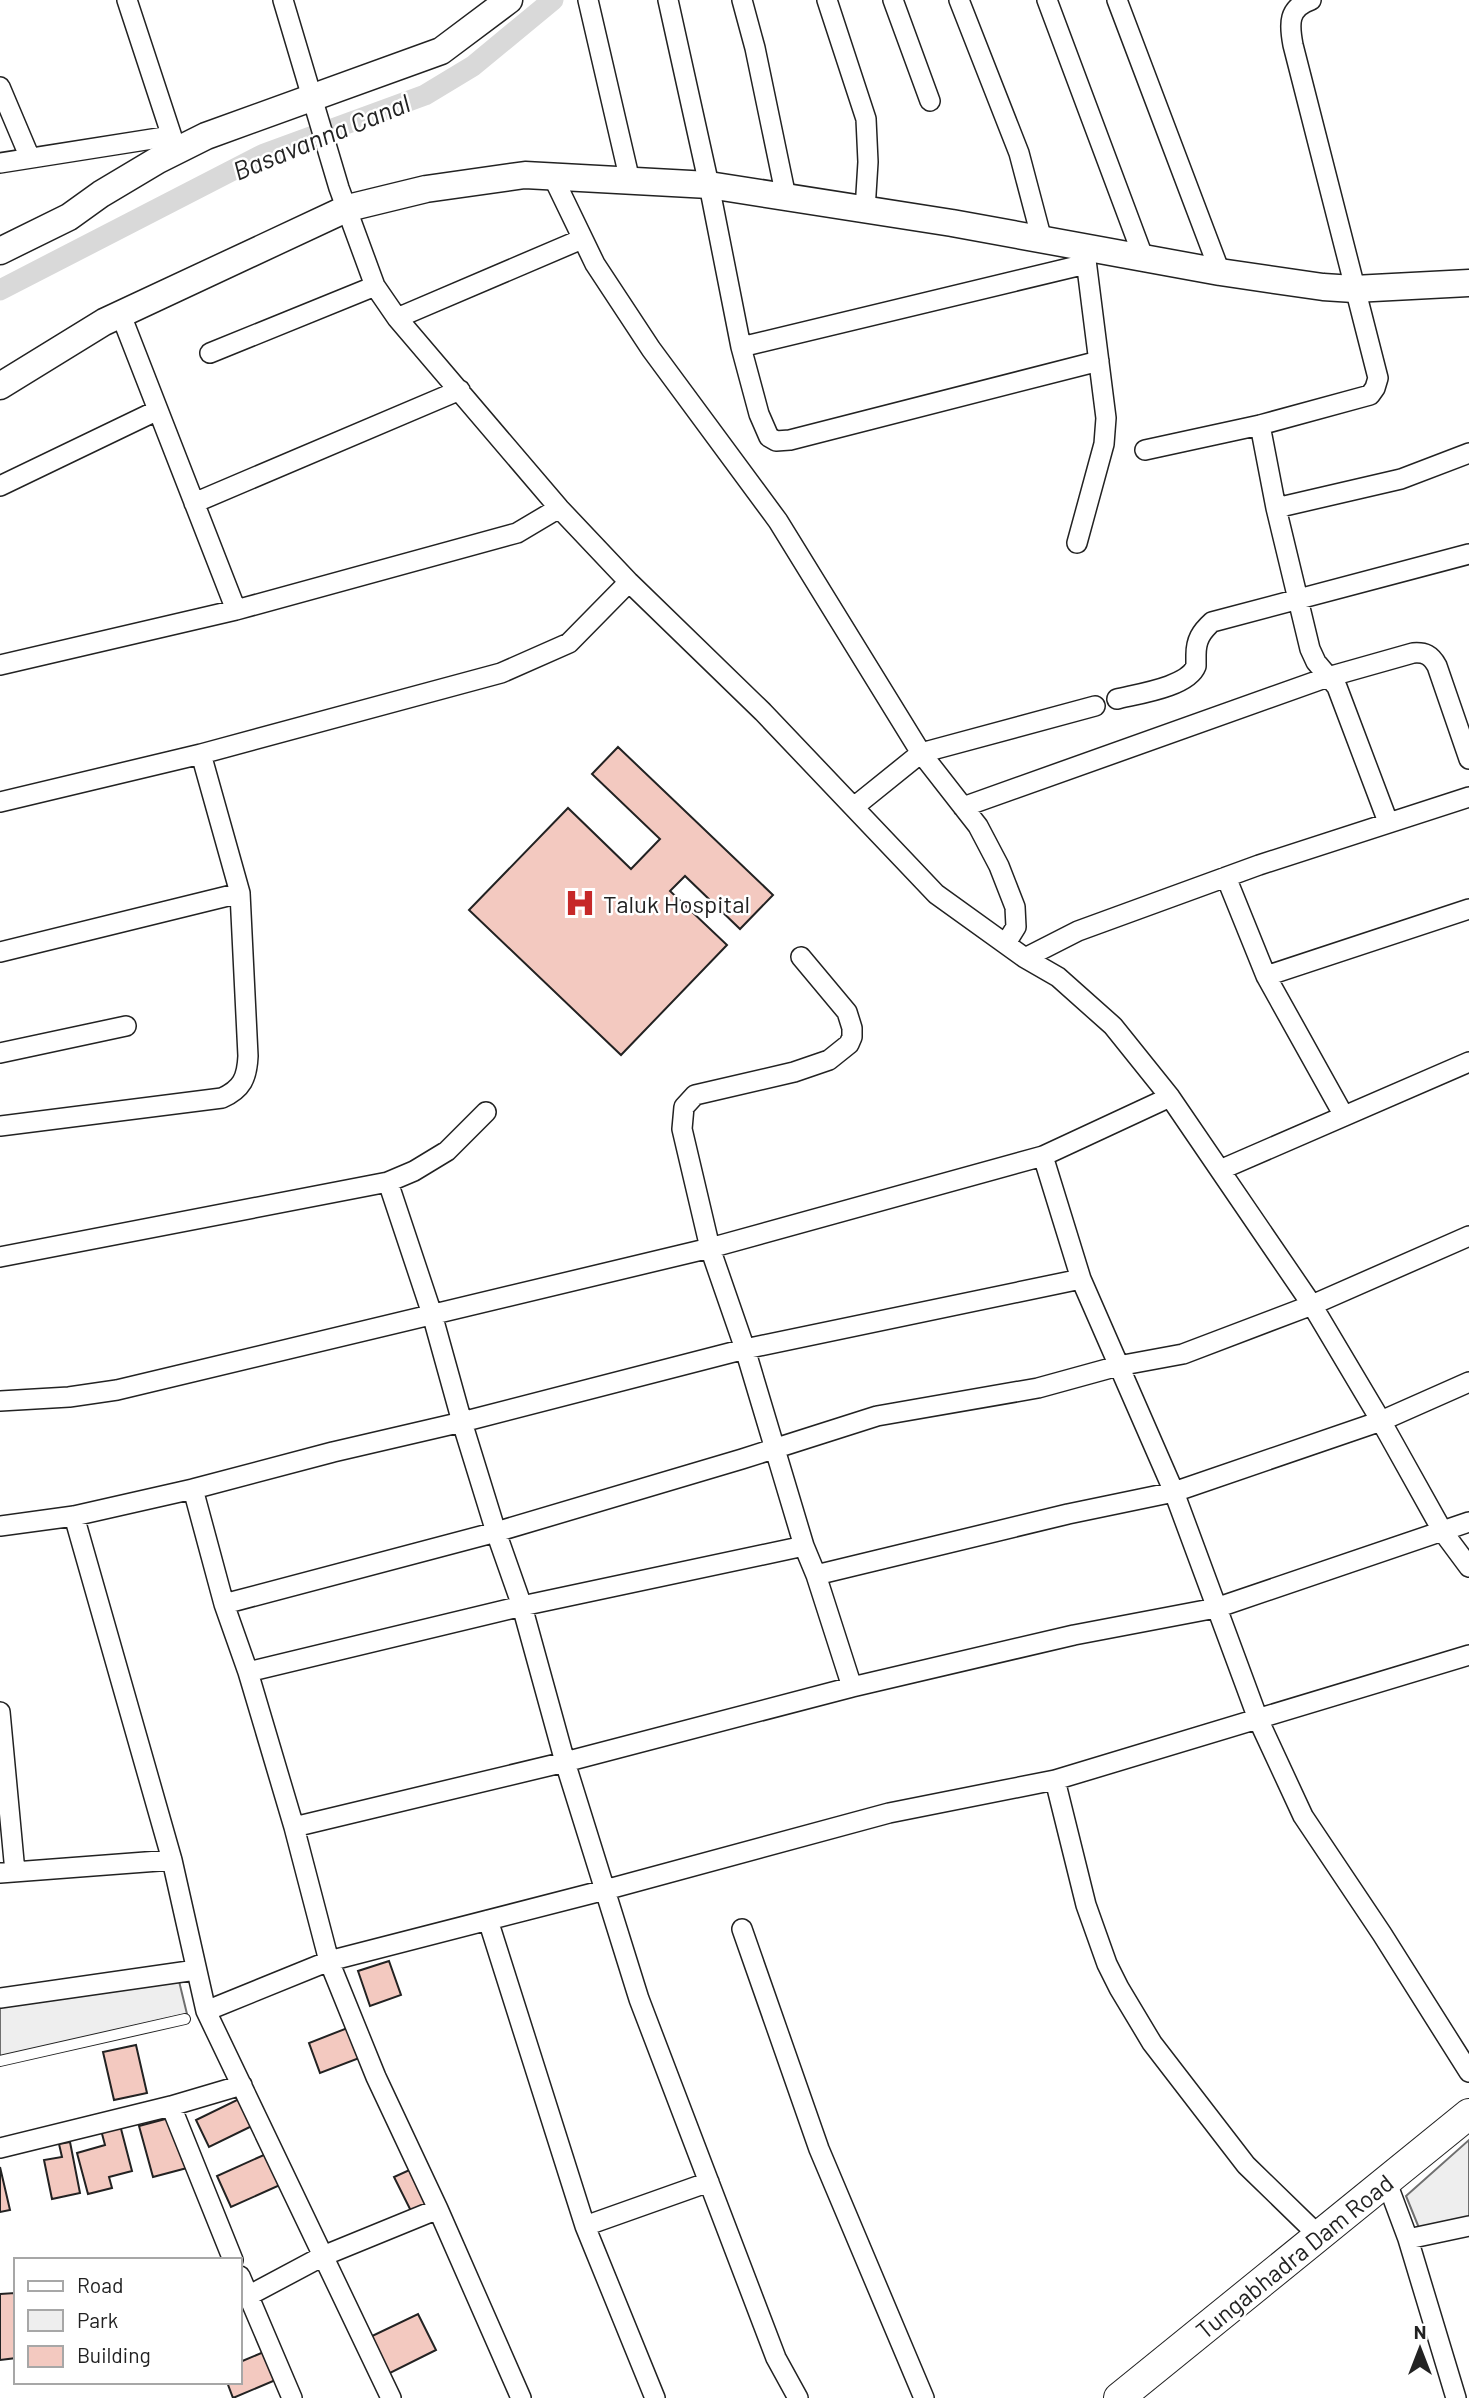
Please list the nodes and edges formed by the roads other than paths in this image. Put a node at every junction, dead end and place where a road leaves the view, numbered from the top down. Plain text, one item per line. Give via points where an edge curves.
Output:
1 (127, 0) edge
2 (283, 0) edge
3 (509, 0) edge
4 (588, 0) edge
5 (668, 0) edge
6 (742, 0) edge
7 (827, 0) edge
8 (894, 0) edge
9 (960, 0) edge
10 (1047, 0) edge
11 (1117, 0) edge
12 (1305, 1) edge
13 (0, 87) edge
14 (930, 101) dead end
15 (315, 108) junction
16 (174, 143) junction
17 (30, 158) junction
18 (0, 163) edge
19 (553, 177) junction
20 (630, 181) junction
21 (709, 185) junction
22 (786, 197) junction
23 (343, 198) junction
24 (865, 210) junction
25 (582, 239) junction
26 (1042, 240) junction
27 (0, 251) edge
28 (1085, 256) junction
29 (1144, 259) junction
30 (1220, 272) junction
31 (1469, 283) edge
32 (375, 286) junction
33 (1354, 289) junction
34 (121, 315) junction
35 (397, 318) junction
36 (741, 347) junction
37 (210, 354) dead end
38 (1099, 361) junction
39 (0, 386) edge
40 (460, 390) junction
41 (158, 410) junction
42 (1259, 425) junction
43 (1145, 450) dead end
44 (1469, 453) edge
45 (0, 486) edge
46 (194, 503) junction
47 (559, 508) junction
48 (1276, 508) junction
49 (1077, 543) dead end
50 (1469, 554) edge
51 (629, 582) junction
52 (1298, 599) junction
53 (236, 610) junction
54 (0, 665) edge
55 (1328, 677) junction
56 (1117, 699) dead end
57 (1094, 706) dead end
58 (921, 753) junction
59 (201, 754) junction
60 (1469, 759) edge
61 (1469, 797) edge
62 (0, 802) edge
63 (854, 807) junction
64 (963, 807) junction
65 (1388, 822) junction
66 (1226, 877) junction
67 (240, 893) junction
68 (1469, 909) edge
69 (1006, 943) junction
70 (0, 952) edge
71 (801, 957) dead end
72 (1025, 958) junction
73 (1266, 976) junction
74 (126, 1026) dead end
75 (0, 1053) edge
76 (1469, 1062) edge
77 (1170, 1097) junction
78 (486, 1112) dead end
79 (1345, 1116) junction
80 (0, 1126) edge
81 (1043, 1156) junction
82 (1220, 1170) junction
83 (388, 1182) junction
84 (1469, 1236) edge
85 (710, 1248) junction
86 (0, 1257) edge
87 (1081, 1279) junction
88 (1312, 1305) junction
89 (432, 1314) junction
90 (745, 1349) junction
91 (1118, 1366) junction
92 (1469, 1382) edge
93 (0, 1401) edge
94 (1381, 1421) junction
95 (462, 1422) junction
96 (775, 1448) junction
97 (193, 1489) junction
98 (1174, 1492) junction
99 (74, 1516) junction
100 (1469, 1522) edge
101 (0, 1526) edge
102 (496, 1532) junction
103 (1443, 1532) junction
104 (804, 1546) junction
105 (1469, 1567) edge
106 (816, 1575) junction
107 (224, 1604) junction
108 (522, 1606) junction
109 (1216, 1608) junction
110 (1469, 1654) edge
111 (248, 1672) junction
112 (852, 1687) junction
113 (0, 1712) edge
114 (1258, 1719) junction
115 (565, 1762) junction
116 (4, 1778) edge
117 (1055, 1780) junction
118 (294, 1827) junction
119 (172, 1860) junction
120 (7, 1872) edge
121 (605, 1890) junction
122 (488, 1920) junction
123 (742, 1929) dead end
124 (329, 1961) junction
125 (196, 1970) junction
126 (0, 1998) edge
127 (206, 2011) junction
128 (185, 2019) dead end
129 (0, 2062) edge
130 (1469, 2073) edge
131 (242, 2085) junction
132 (171, 2106) junction
133 (1469, 2114) edge
134 (0, 2148) edge
135 (1387, 2180) junction
136 (709, 2182) junction
137 (438, 2209) junction
138 (585, 2226) junction
139 (1469, 2226) edge
140 (1318, 2235) junction
141 (1408, 2239) junction
142 (323, 2256) junction
143 (232, 2258) edge
144 (242, 2281) edge
145 (248, 2296) junction
146 (292, 2398) edge
147 (391, 2398) edge
148 (521, 2398) edge
149 (655, 2398) edge
150 (798, 2398) edge
151 (923, 2398) edge
152 (1119, 2398) edge
153 (1456, 2398) edge

1 - 16 street
2 - 15 street
3 - 15 street via 442,51
4 - 20 street
5 - 21 street
6 - 22 street
7 - 24 street via 866,120
8 - 14 street
9 - 26 street via 1019,153
10 - 29 street
11 - 30 street
12 - 33 street via 1293,13 1290,29
13 - 17 street
15 - 16 street
15 - 23 street
16 - 17 street
16 - 27 street via 69,217
17 - 18 street
19 - 20 street
19 - 23 street via 526,175
19 - 25 street
20 - 21 street
21 - 22 street
21 - 36 street
22 - 24 street
23 - 32 street
23 - 34 street
24 - 26 street
25 - 35 street
25 - 58 street via 651,349 778,521
26 - 28 street
28 - 29 street
28 - 36 street
28 - 38 street
29 - 30 street
30 - 33 street
31 - 33 street
32 - 35 street
32 - 37 street
33 - 42 street via 1378,378 1375,388 1370,395
34 - 39 street
34 - 41 street
35 - 40 street
36 - 38 street via 759,414 769,437 776,441
38 - 49 street via 1106,418 1104,444
40 - 46 street
40 - 47 street
41 - 45 street
41 - 46 street
42 - 43 street
42 - 48 street
44 - 48 street via 1401,479
46 - 53 street
47 - 51 street
47 - 53 street via 517,533
48 - 52 street
50 - 52 street
51 - 59 street via 569,643 501,673
51 - 63 street
52 - 55 street via 1310,649
52 - 56 street via 1212,622 1198,639 1196,666 1185,679
53 - 54 street
55 - 60 street via 1413,653 1426,654 1437,666
55 - 64 street
55 - 65 street via 1337,687
57 - 58 street
58 - 63 street
58 - 64 street
59 - 62 street
59 - 67 street
61 - 65 street
63 - 69 street via 936,894
64 - 69 street via 999,866 1015,907 1016,927
65 - 66 street
66 - 72 street via 1078,932
66 - 73 street
67 - 70 street
67 - 80 street via 248,1056 243,1083 233,1093
68 - 73 street
69 - 72 street
71 - 85 street via 847,1012 852,1037 829,1060 695,1095 684,1107 682,1129
72 - 77 street via 1058,977 1113,1027
73 - 79 street
74 - 75 street
76 - 79 street
77 - 81 street
77 - 82 street
78 - 83 street via 447,1151
79 - 82 street
81 - 85 street
81 - 87 street
82 - 88 street
83 - 86 street
83 - 89 street
84 - 88 street
85 - 89 street
85 - 90 street
87 - 90 street
87 - 91 street
88 - 91 street via 1184,1354
88 - 94 street
89 - 93 street via 117,1390
89 - 95 street
90 - 95 street
90 - 96 street
91 - 96 street via 1038,1388 877,1416
91 - 98 street
92 - 94 street
94 - 98 street
94 - 103 street
95 - 97 street
95 - 102 street
96 - 102 street
96 - 104 street
97 - 99 street
97 - 107 street
98 - 106 street
98 - 109 street
99 - 101 street
99 - 119 street
100 - 103 street
102 - 107 street
102 - 108 street
103 - 105 street
103 - 109 street
104 - 106 street
104 - 108 street
106 - 112 street
107 - 111 street
108 - 111 street
108 - 115 street
109 - 112 street via 1074,1635
109 - 114 street
110 - 114 street
111 - 118 street
112 - 115 street
113 - 116 street
114 - 117 street
114 - 130 street via 1303,1816
115 - 118 street
115 - 121 street
116 - 120 street
117 - 121 street via 889,1813
117 - 140 street via 1086,1905 1119,1988 1152,2043 1246,2165
118 - 124 street
119 - 120 street
119 - 125 street
121 - 122 street
121 - 136 street via 639,1999
122 - 124 street
122 - 138 street
123 - 151 street via 819,2149
124 - 127 street
124 - 137 street via 376,2077
125 - 126 street
125 - 127 street
127 - 131 street
128 - 129 lane
131 - 132 street
131 - 142 street
132 - 134 street
132 - 143 street
133 - 135 main road, Tungabhadra Dam Road
135 - 140 main road, Tungabhadra Dam Road
135 - 141 street
136 - 138 street
136 - 150 street via 776,2358
137 - 142 street
137 - 148 street
138 - 149 street
139 - 141 street
140 - 152 main road, Tungabhadra Dam Road
141 - 153 street
142 - 145 street
142 - 147 street
144 - 145 street
145 - 146 street

